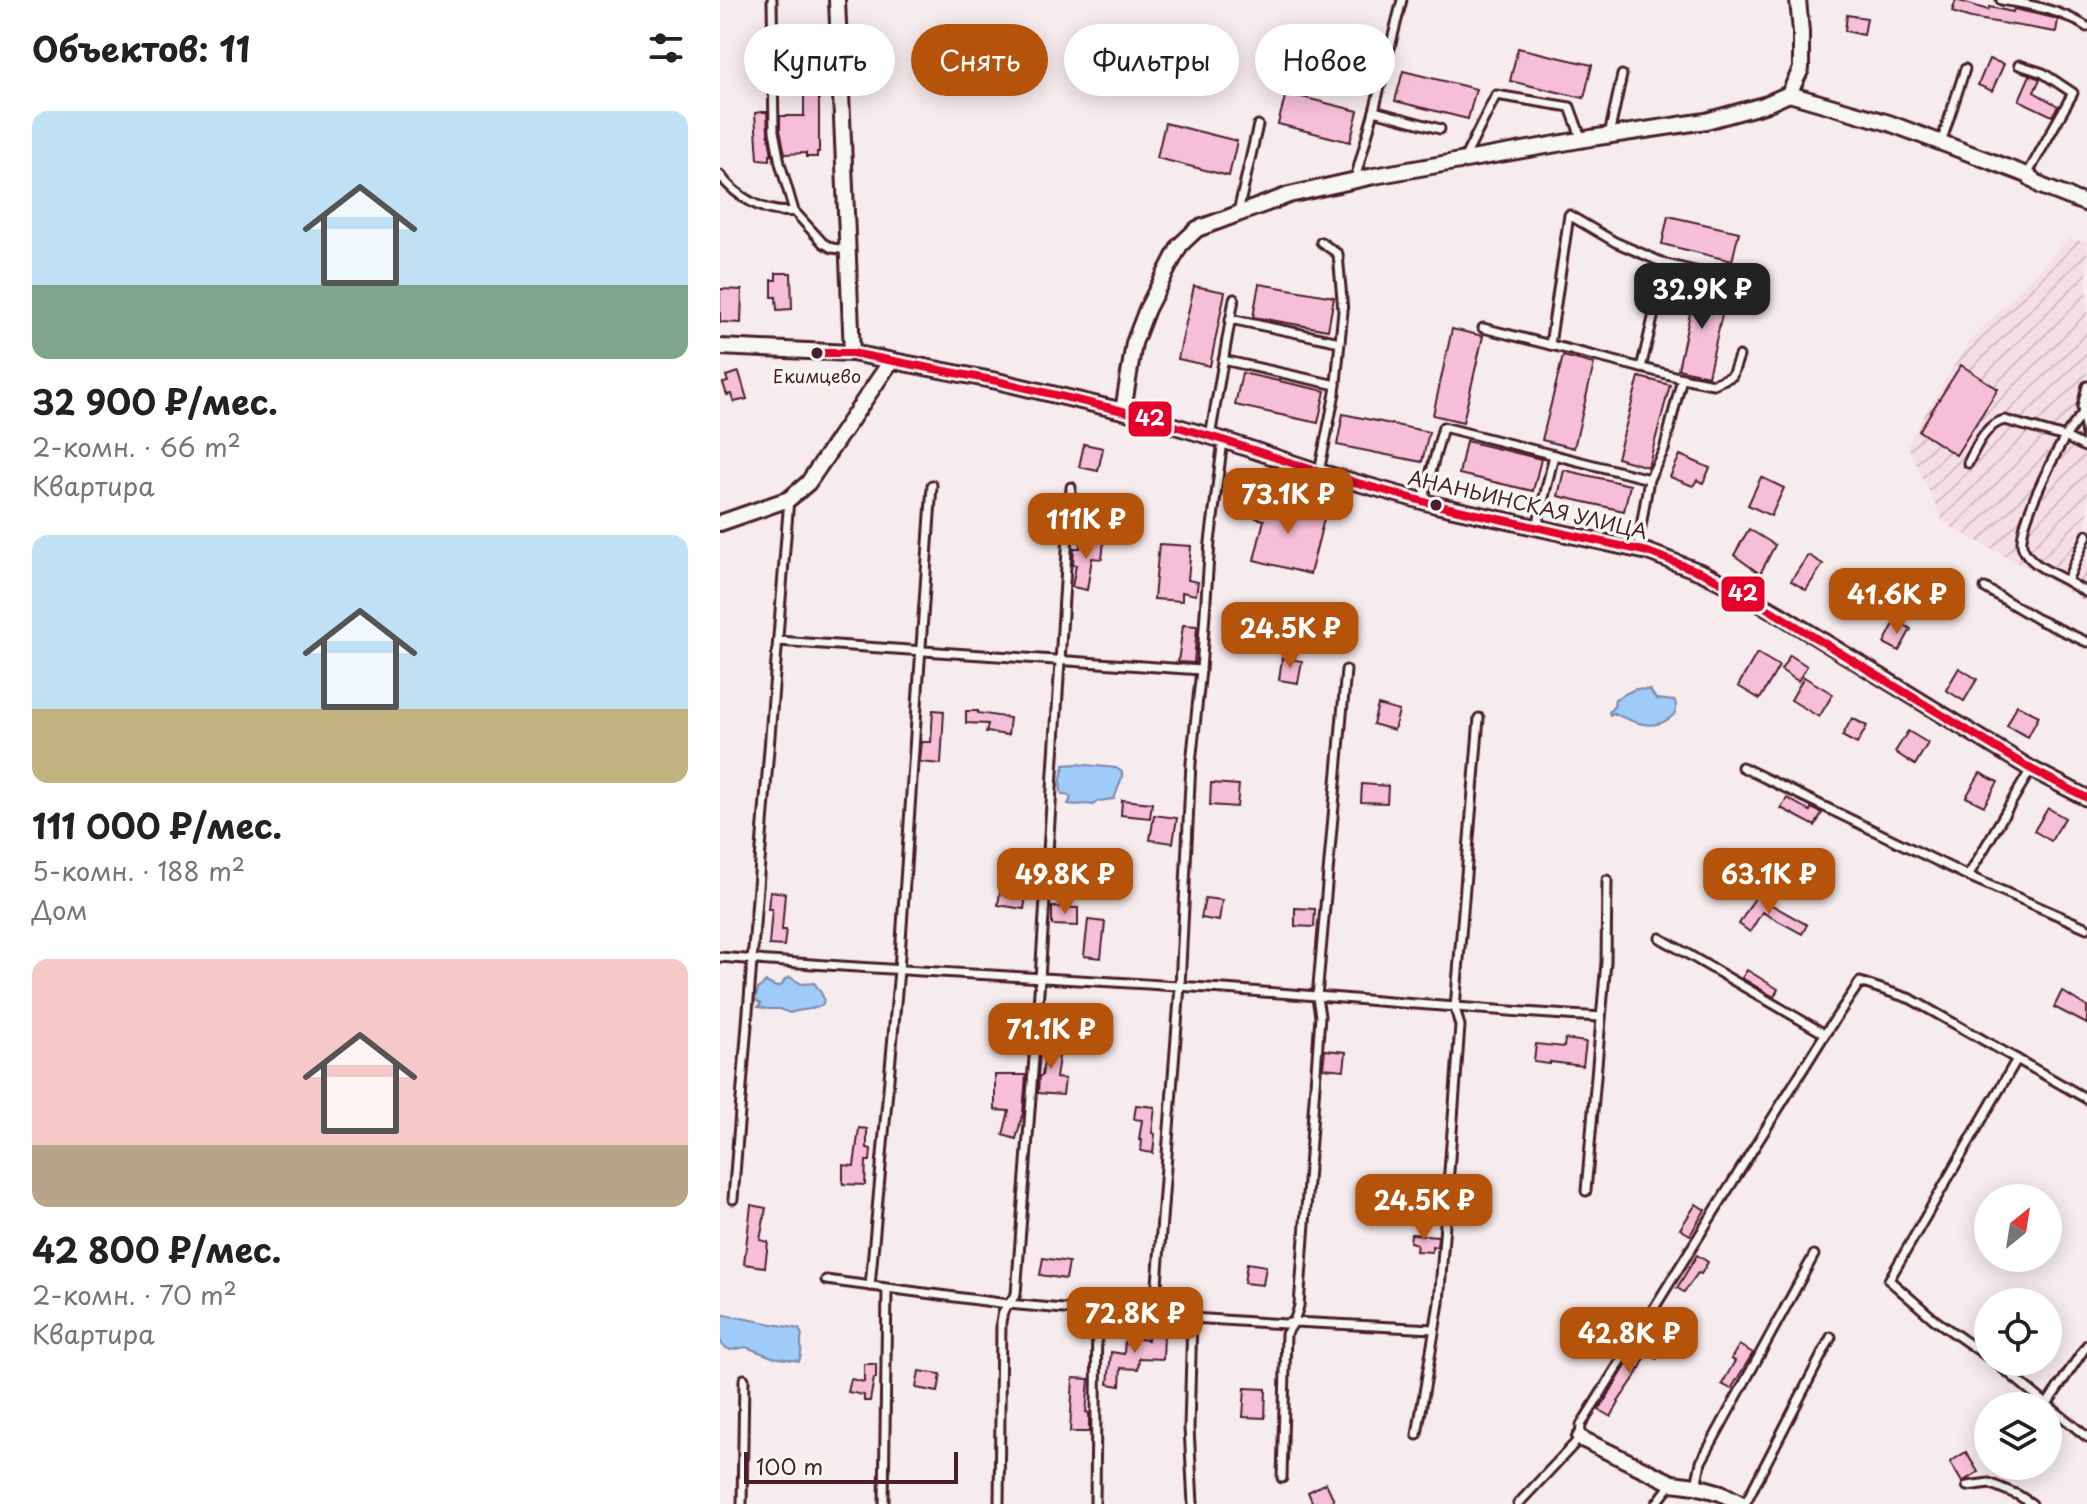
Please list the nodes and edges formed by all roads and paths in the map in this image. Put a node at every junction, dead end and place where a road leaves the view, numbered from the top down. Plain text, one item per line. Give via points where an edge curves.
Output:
1 (772, 0) edge
2 (837, 0) edge
3 (1402, 0) edge
4 (1798, 0) edge
5 (2001, 0) edge
6 (2087, 27) edge
7 (2019, 65) dead end
8 (1965, 69) dead end
9 (1622, 75) dead end
10 (1789, 94) junction
11 (1374, 111) junction
12 (1258, 125) dead end
13 (1440, 129) dead end
14 (1609, 135) junction
15 (1582, 140) junction
16 (1941, 143) junction
17 (1464, 160) junction
18 (720, 175) edge
19 (2027, 175) junction
20 (1354, 181) junction
21 (2086, 202) edge
22 (794, 211) junction
23 (1237, 214) junction
24 (1321, 242) dead end
25 (848, 250) junction
26 (1666, 264) junction
27 (1736, 281) dead end
28 (1234, 299) dead end
29 (1230, 319) junction
30 (1483, 328) dead end
31 (1340, 342) junction
32 (1550, 345) junction
33 (720, 347) edge
34 (852, 353) junction
35 (1739, 356) dead end
36 (1223, 360) junction
37 (891, 361) junction
38 (1641, 368) junction
39 (1682, 378) junction
40 (1336, 385) junction
41 (2087, 386) edge
42 (1123, 411) junction
43 (2082, 414) junction
44 (2065, 437) junction
45 (1217, 439) junction
46 (2087, 445) edge
47 (1554, 455) junction
48 (1968, 463) dead end
49 (1319, 472) junction
50 (1649, 479) junction
51 (932, 485) dead end
52 (1071, 487) dead end
53 (789, 499) junction
54 (1423, 502) junction
55 (720, 523) edge
56 (1537, 528) junction
57 (2087, 535) edge
58 (1637, 550) junction
59 (2067, 581) junction
60 (1985, 588) dead end
61 (2087, 593) edge
62 (778, 641) junction
63 (2087, 642) edge
64 (921, 653) junction
65 (1062, 659) junction
66 (1201, 670) junction
67 (1346, 670) dead end
68 (1479, 718) dead end
69 (1742, 767) dead end
70 (2031, 769) junction
71 (2087, 798) edge
72 (1968, 876) junction
73 (1607, 880) dead end
74 (2087, 928) edge
75 (1660, 938) dead end
76 (720, 957) edge
77 (753, 960) junction
78 (899, 970) junction
79 (1040, 979) junction
80 (1180, 986) junction
81 (1317, 997) junction
82 (1455, 1008) junction
83 (1601, 1017) junction
84 (1825, 1034) junction
85 (2017, 1059) junction
86 (2087, 1099) edge
87 (1586, 1191) dead end
88 (733, 1199) dead end
89 (1814, 1255) dead end
90 (826, 1280) dead end
91 (870, 1286) junction
92 (887, 1289) junction
93 (1008, 1304) junction
94 (1155, 1310) junction
95 (1097, 1312) junction
96 (1192, 1318) junction
97 (1294, 1322) junction
98 (1434, 1329) junction
99 (1831, 1337) dead end
100 (2087, 1345) edge
101 (1974, 1347) edge
102 (2012, 1376) edge
103 (744, 1379) dead end
104 (2032, 1392) edge
105 (2055, 1392) edge
106 (2062, 1416) edge
107 (1417, 1435) dead end
108 (2087, 1437) edge
109 (1580, 1438) junction
110 (1282, 1478) dead end
111 (1672, 1483) junction
112 (1696, 1486) junction
113 (1967, 1486) dead end
114 (742, 1504) edge
115 (884, 1504) edge
116 (999, 1504) edge
117 (1095, 1504) edge
118 (1193, 1504) edge
119 (1518, 1504) edge
120 (1656, 1504) edge
121 (1744, 1504) edge
122 (2032, 1504) edge

1 - 22 lane via 774,131
2 - 25 street
3 - 11 lane
4 - 10 street via 1801,69
5 - 6 lane via 2043,7
7 - 19 lane via 2073,93
8 - 16 lane
9 - 14 lane
10 - 14 street via 1706,121
10 - 16 street
11 - 13 lane
11 - 20 lane
12 - 23 lane
14 - 15 street
15 - 17 street
15 - 17 lane via 1570,107 1496,95
16 - 19 street
17 - 20 street
18 - 22 lane via 763,208
19 - 21 street via 2041,186
20 - 23 street via 1289,195
22 - 25 lane via 823,243
23 - 42 street via 1197,229 1180,245 1134,343
24 - 31 lane via 1338,254
25 - 34 street
26 - 27 lane
26 - 32 lane via 1569,215
26 - 38 lane
28 - 29 lane
29 - 31 lane
29 - 36 lane
30 - 32 lane
31 - 40 lane
32 - 38 lane
33 - 34 street, АНАНЬИНСКАЯ УЛИЦА
34 - 37 street, АНАНЬИНСКАЯ УЛИЦА
35 - 39 lane via 1732,376 1713,384
36 - 40 lane
36 - 45 lane
37 - 42 street, АНАНЬИНСКАЯ УЛИЦА
37 - 53 street via 808,483
38 - 39 lane
39 - 50 lane via 1664,450
40 - 49 lane
41 - 43 lane
42 - 45 street, АНАНЬИНСКАЯ УЛИЦА
43 - 44 lane
43 - 46 lane
44 - 46 lane
44 - 48 lane via 1998,421
44 - 59 lane via 2025,521 2021,545 2032,560
45 - 49 street, АНАНЬИНСКАЯ УЛИЦА
45 - 66 lane
47 - 50 lane
47 - 54 lane via 1443,427
47 - 56 lane
49 - 54 street, АНАНЬИНСКАЯ УЛИЦА
50 - 58 lane
51 - 64 lane
52 - 65 lane
53 - 55 street
53 - 62 lane
54 - 56 street, АНАНЬИНСКАЯ УЛИЦА
56 - 58 street, АНАНЬИНСКАЯ УЛИЦА
57 - 59 lane
58 - 70 street, АНАНЬИНСКАЯ УЛИЦА via 1737,590
59 - 61 lane
60 - 63 lane
62 - 64 lane
62 - 77 lane
64 - 65 lane
64 - 78 lane
65 - 66 lane
65 - 79 lane
66 - 80 lane
67 - 81 lane
68 - 82 lane
69 - 72 lane
70 - 71 street, АНАНЬИНСКАЯ УЛИЦА
70 - 72 lane
72 - 74 lane
73 - 83 lane
75 - 84 lane
76 - 77 lane
77 - 78 lane
77 - 88 lane
78 - 79 lane
78 - 91 lane
79 - 80 lane
79 - 93 lane via 1016,1294
80 - 81 lane
80 - 94 lane
81 - 82 lane
81 - 97 lane via 1320,1016
82 - 83 lane
82 - 98 lane via 1460,1026
83 - 87 lane
84 - 85 lane via 1860,982 1911,999
84 - 109 lane via 1581,1425
85 - 86 lane
85 - 101 lane via 1889,1280
89 - 112 lane via 1701,1462
90 - 91 lane
91 - 92 lane
92 - 93 lane
92 - 115 lane
93 - 95 lane
93 - 116 lane via 1001,1322
94 - 95 lane
94 - 96 lane
95 - 117 lane
96 - 97 lane
96 - 118 lane
97 - 98 lane
97 - 110 lane via 1286,1334
98 - 107 lane
99 - 121 lane
100 - 105 lane
102 - 104 lane
103 - 114 lane
106 - 108 lane
109 - 111 street
109 - 119 lane
111 - 112 street
111 - 120 lane
112 - 121 street
113 - 122 lane via 1989,1483

